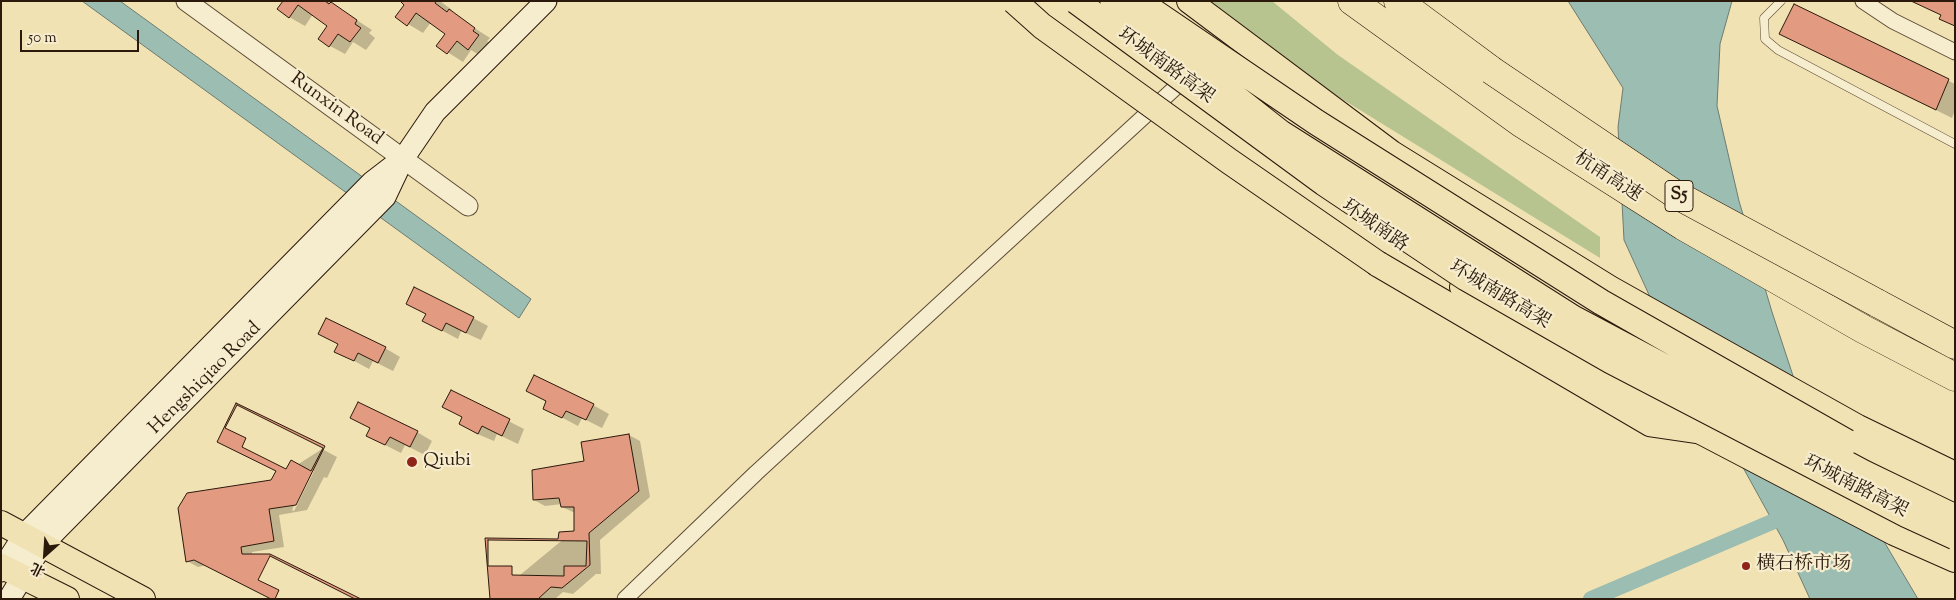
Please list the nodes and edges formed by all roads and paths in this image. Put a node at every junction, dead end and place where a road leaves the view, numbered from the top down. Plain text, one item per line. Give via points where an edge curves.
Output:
1 (179, 1) edge
2 (186, 1) edge
3 (546, 1) edge
4 (1014, 1) edge
5 (1063, 1) edge
6 (1076, 1) edge
7 (1113, 1) edge
8 (1138, 1) edge
9 (1190, 1) edge
10 (1352, 1) edge
11 (1398, 1) edge
12 (1781, 1) edge
13 (1862, 1) edge
14 (204, 16) junction
15 (1234, 34) junction
16 (1955, 52) edge
17 (1177, 86) junction
18 (1955, 144) edge
19 (403, 159) junction
20 (468, 206) dead end
21 (1955, 345) edge
22 (1955, 377) edge
23 (1699, 431) junction
24 (1853, 435) junction
25 (1955, 474) edge
26 (1955, 494) edge
27 (1955, 517) edge
28 (1, 523) edge
29 (1955, 537) edge
30 (33, 540) junction
31 (1955, 560) edge
32 (7, 570) edge
33 (9, 599) edge
34 (66, 599) edge
35 (142, 599) edge
36 (625, 599) edge

1 - 14 street, Runxin Road
2 - 14 street, Runxin Road
3 - 19 main road, Hengshiqiao Road via 435,112
4 - 23 highway, bridge via 1042,26 1228,161 1378,264 1651,424
5 - 17 main road, 环城南路
6 - 29 highway, 环城南路高架, bridge via 1324,184 1466,278 1611,361
7 - 27 highway, 环城南路高架, bridge via 1281,133 1573,318 1864,473
8 - 24 highway, bridge via 1316,122 1601,302
9 - 15 main road
10 - 22 highway, 杭甬高速 / S5 via 1522,122 1683,226 1863,329
11 - 21 highway, 杭甬高速 / S5, bridge via 1491,70 1676,194
12 - 18 lane via 1764,18 1765,38 1778,50
13 - 16 street via 1893,21
14 - 19 street, Runxin Road
15 - 17 street
15 - 24 main road via 1392,152
17 - 23 main road, 环城南路 via 1338,202 1512,321
17 - 36 street via 756,473
19 - 20 street, Runxin Road
19 - 30 main road, Hengshiqiao Road via 384,197
23 - 31 main road, 环城南路 via 1894,533
24 - 25 main road
24 - 26 highway
28 - 30 main road
30 - 32 main road, Hengshiqiao Road
30 - 35 main road
32 - 33 main road, Hengshiqiao Road
32 - 34 main road

